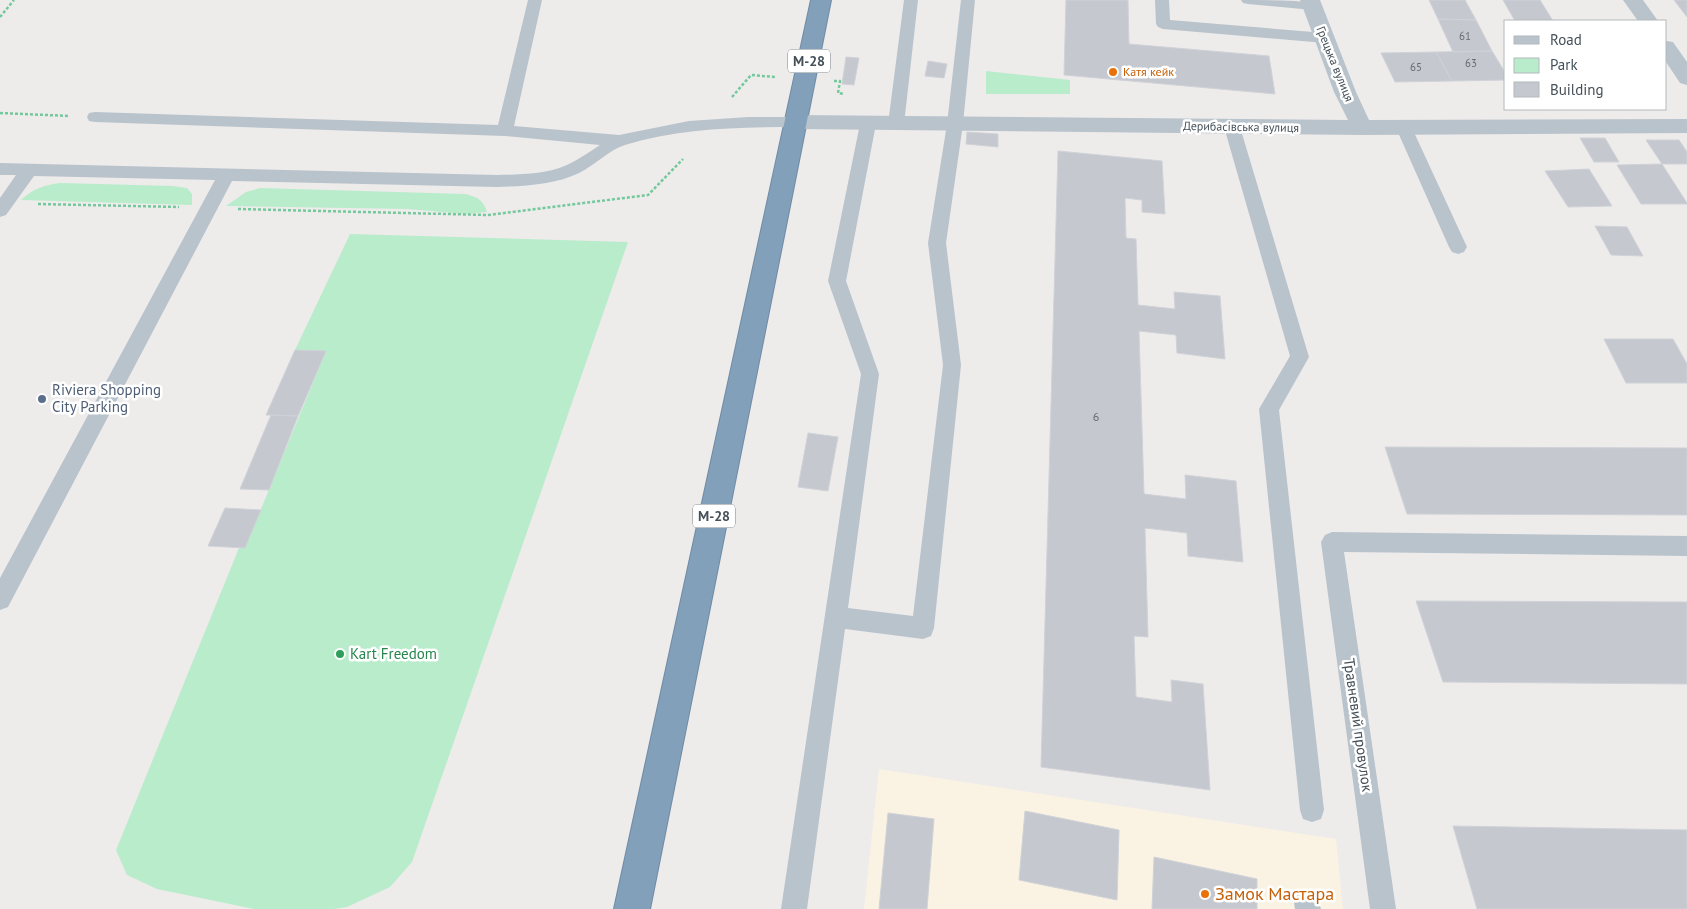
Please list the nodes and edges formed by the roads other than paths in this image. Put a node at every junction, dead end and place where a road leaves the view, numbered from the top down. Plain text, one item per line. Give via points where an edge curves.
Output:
1 (535, 0) edge
2 (821, 0) edge
3 (911, 0) edge
4 (968, 0) edge
5 (1162, 0) edge
6 (1248, 0) edge
7 (1633, 0) edge
8 (1311, 3) edge
9 (1647, 20) edge
10 (1325, 38) junction
11 (1667, 48) edge
12 (1687, 78) edge
13 (95, 117) road end
14 (796, 122) junction
15 (868, 124) junction
16 (896, 124) junction
17 (955, 124) junction
18 (1687, 126) edge
19 (1232, 127) junction
20 (1362, 128) junction
21 (1404, 128) junction
22 (505, 131) junction
23 (619, 141) junction
24 (0, 169) edge
25 (29, 170) junction
26 (226, 176) junction
27 (0, 212) edge
28 (1458, 247) dead end
29 (1687, 546) edge
30 (0, 600) edge
31 (836, 617) junction
32 (1312, 810) dead end
33 (632, 909) edge
34 (794, 909) edge
35 (1383, 909) edge

1 - 22 lane
2 - 14 highway, М-28
3 - 16 lane
4 - 17 lane
5 - 10 lane via 1163,24
6 - 8 lane
7 - 9 street
8 - 10 street, Грецька вулиця
10 - 20 street, Грецька вулиця
11 - 12 street
13 - 22 lane
14 - 15 street, Дерибасівська вулиця
14 - 23 lane via 689,126
14 - 33 highway, М-28
15 - 16 street, Дерибасівська вулиця
15 - 31 lane via 837,281 870,374
16 - 17 street, Дерибасівська вулиця
17 - 19 street, Дерибасівська вулиця
17 - 31 lane via 937,242 952,365 923,628
18 - 21 street, Дерибасівська вулиця
19 - 20 street, Дерибасівська вулиця
19 - 32 lane via 1300,357 1269,409
20 - 21 street, Дерибасівська вулиця
21 - 28 lane
22 - 23 lane
23 - 26 lane via 573,169 527,180
24 - 25 lane
25 - 26 lane
25 - 27 lane
26 - 30 lane
29 - 35 lane, Травневий провулок via 1332,542
31 - 34 lane

